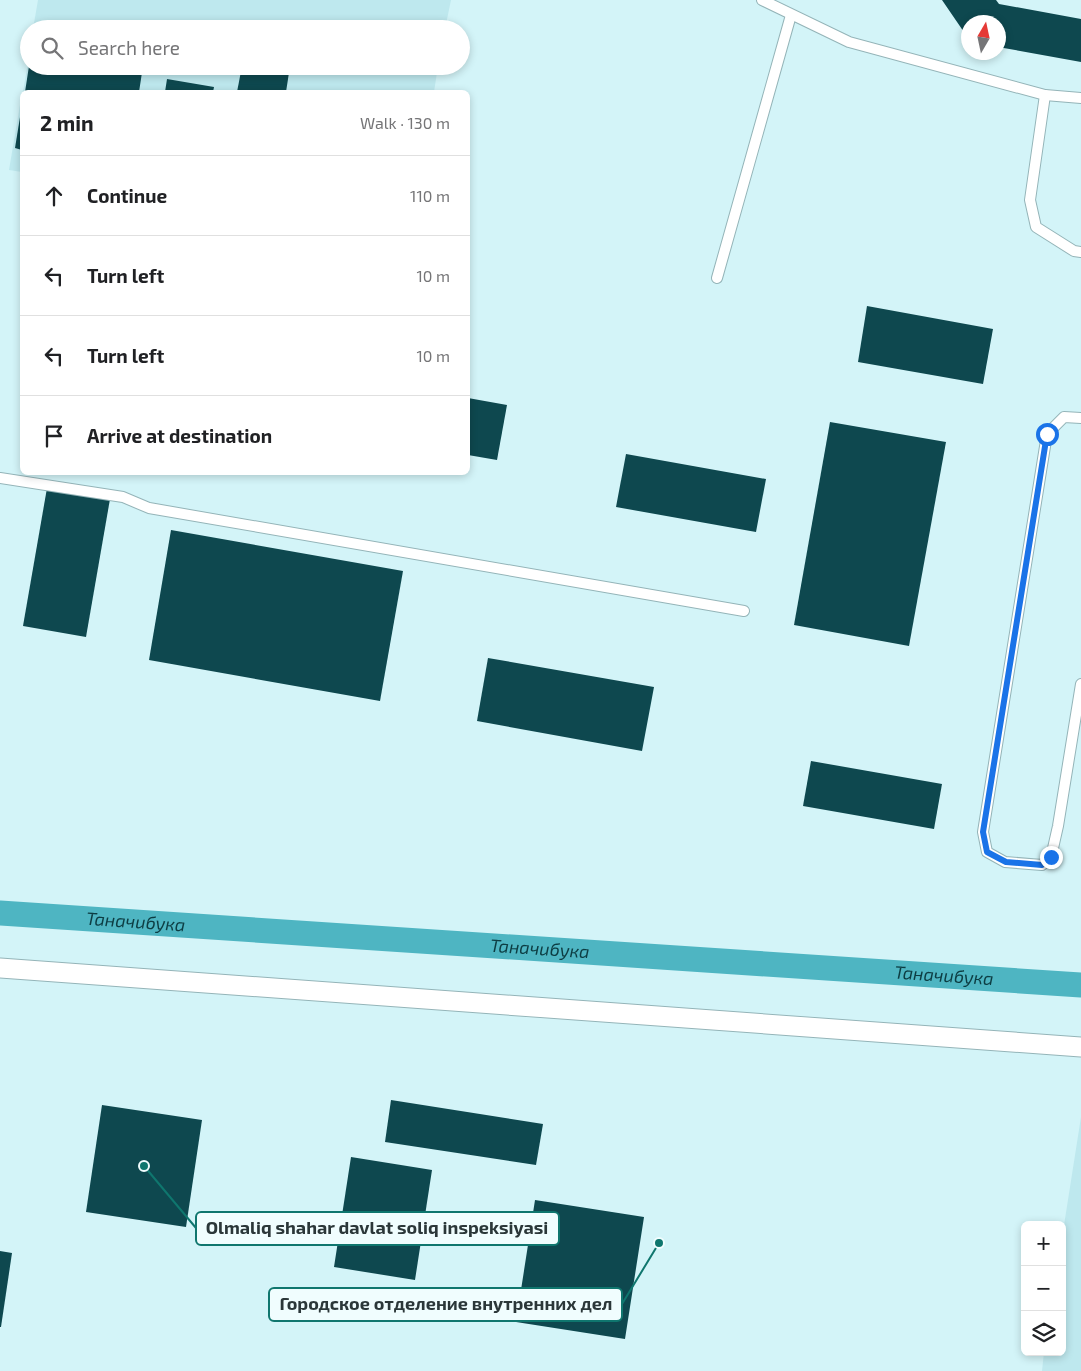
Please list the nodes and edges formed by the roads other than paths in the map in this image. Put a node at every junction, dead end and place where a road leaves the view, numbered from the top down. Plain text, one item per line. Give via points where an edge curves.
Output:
1 (762, 0) edge
2 (791, 15) junction
3 (1045, 95) junction
4 (1081, 98) edge
5 (1081, 252) edge
6 (717, 278) dead end
7 (1081, 418) edge
8 (0, 478) edge
9 (744, 611) dead end
10 (1081, 684) edge
11 (0, 968) edge
12 (1081, 1046) edge

1 - 2 lane
2 - 3 lane via 849,42
2 - 6 lane
3 - 4 lane
3 - 5 lane via 1030,200 1036,227 1074,251
7 - 10 lane via 1064,417 1047,434 983,832 987,852 1006,862 1042,865 1051,857
8 - 9 lane via 123,497 159,510
11 - 12 street

